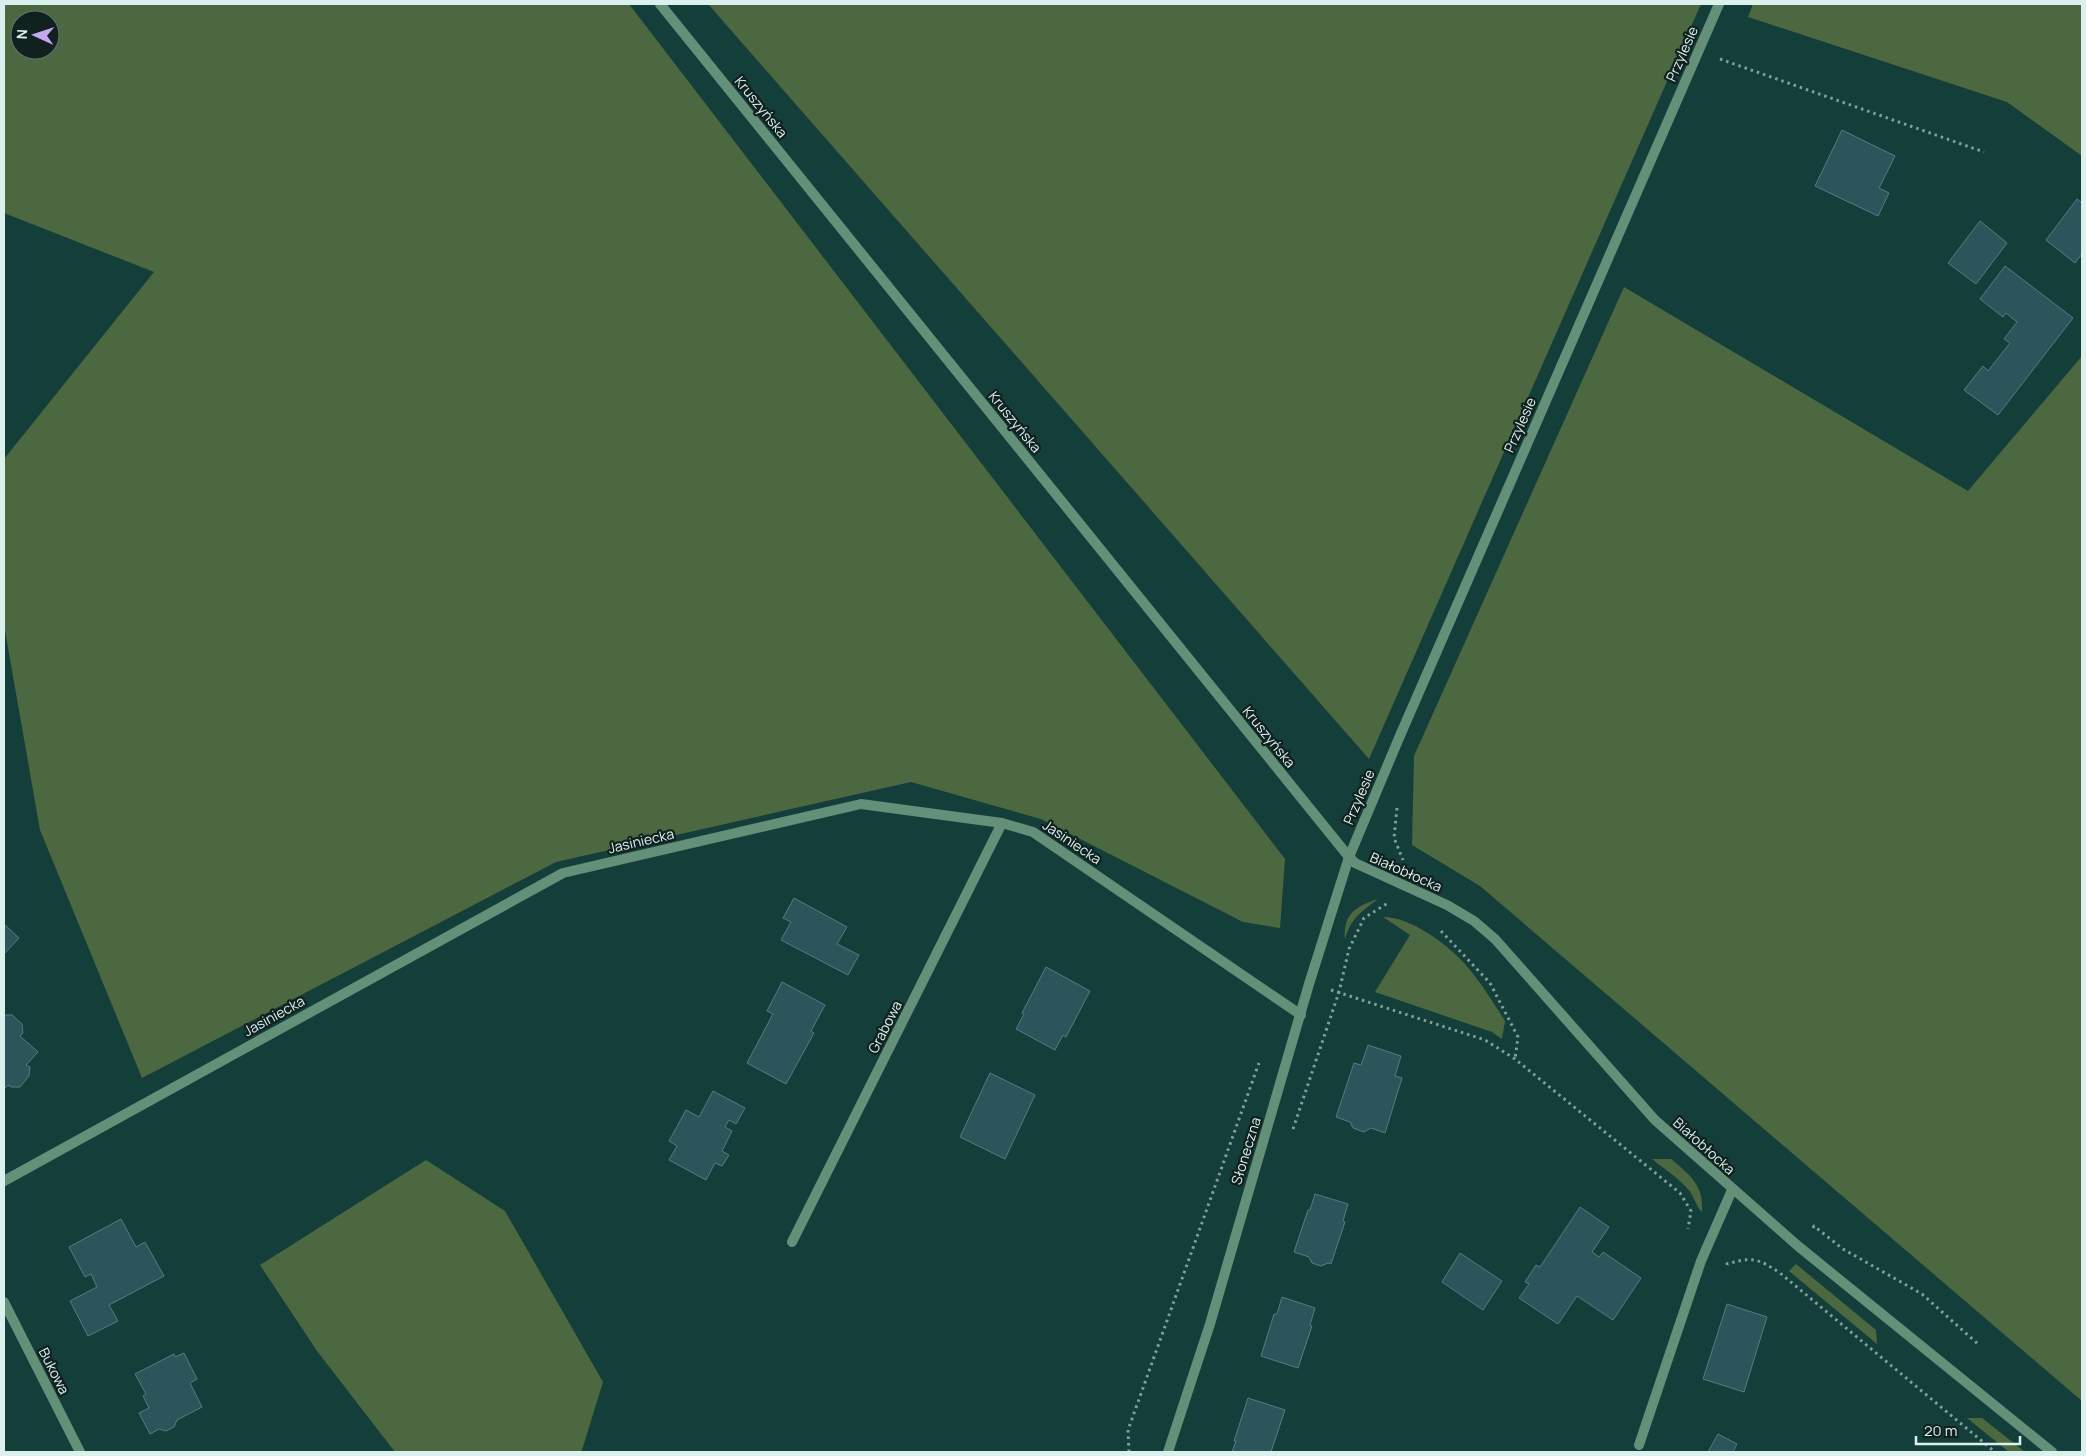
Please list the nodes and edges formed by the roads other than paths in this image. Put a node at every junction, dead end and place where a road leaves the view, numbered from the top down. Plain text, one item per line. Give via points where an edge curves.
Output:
1 (660, 4) edge
2 (1719, 4) edge
3 (1002, 823) junction
4 (1349, 858) junction
5 (1300, 1015) junction
6 (4, 1181) edge
7 (1732, 1190) junction
8 (792, 1242) dead end
9 (4, 1302) edge
10 (1639, 1445) dead end
11 (80, 1452) edge
12 (1168, 1452) edge
13 (2052, 1452) edge

1 - 4 street, Kruszyńska
2 - 4 street, Przylesie
3 - 5 street, Jasiniecka via 1033,832
3 - 6 street, Jasiniecka via 861,804 563,873
3 - 8 street, Grabowa
4 - 5 street, Słoneczna
4 - 7 street, Białobłocka via 1447,905 1474,921 1495,939 1655,1120
5 - 12 street, Słoneczna via 1210,1324
7 - 10 street via 1701,1261
7 - 13 street, Białobłocka
9 - 11 street, Bukowa

